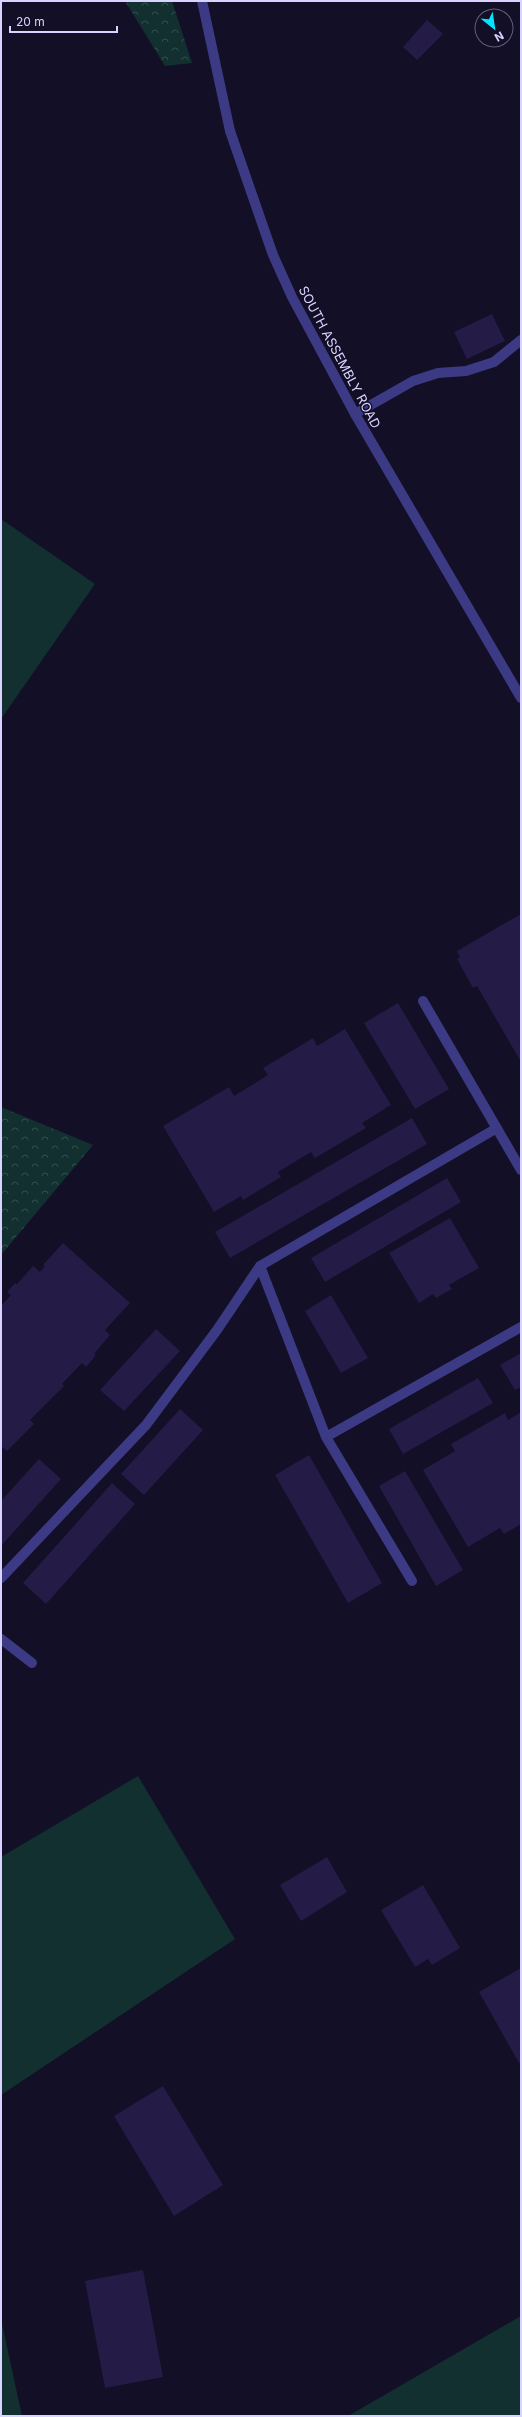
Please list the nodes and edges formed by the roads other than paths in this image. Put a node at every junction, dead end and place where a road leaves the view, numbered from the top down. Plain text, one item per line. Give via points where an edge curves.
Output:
1 (202, 1) edge
2 (521, 340) edge
3 (354, 414) junction
4 (521, 698) edge
5 (423, 1001) dead end
6 (497, 1128) junction
7 (521, 1170) edge
8 (260, 1266) junction
9 (521, 1327) edge
10 (326, 1437) junction
11 (1, 1578) edge
12 (412, 1581) dead end
13 (1, 1639) edge
14 (32, 1663) dead end

1 - 3 street, SOUTH ASSEMBLY ROAD via 230,131 273,255 292,297
2 - 3 street via 494,362 466,371 438,373 413,381
3 - 4 street, SOUTH ASSEMBLY ROAD
5 - 6 street
6 - 7 street
6 - 8 street
8 - 10 street
8 - 11 street via 217,1330 146,1425
9 - 10 street
10 - 12 street
13 - 14 street

